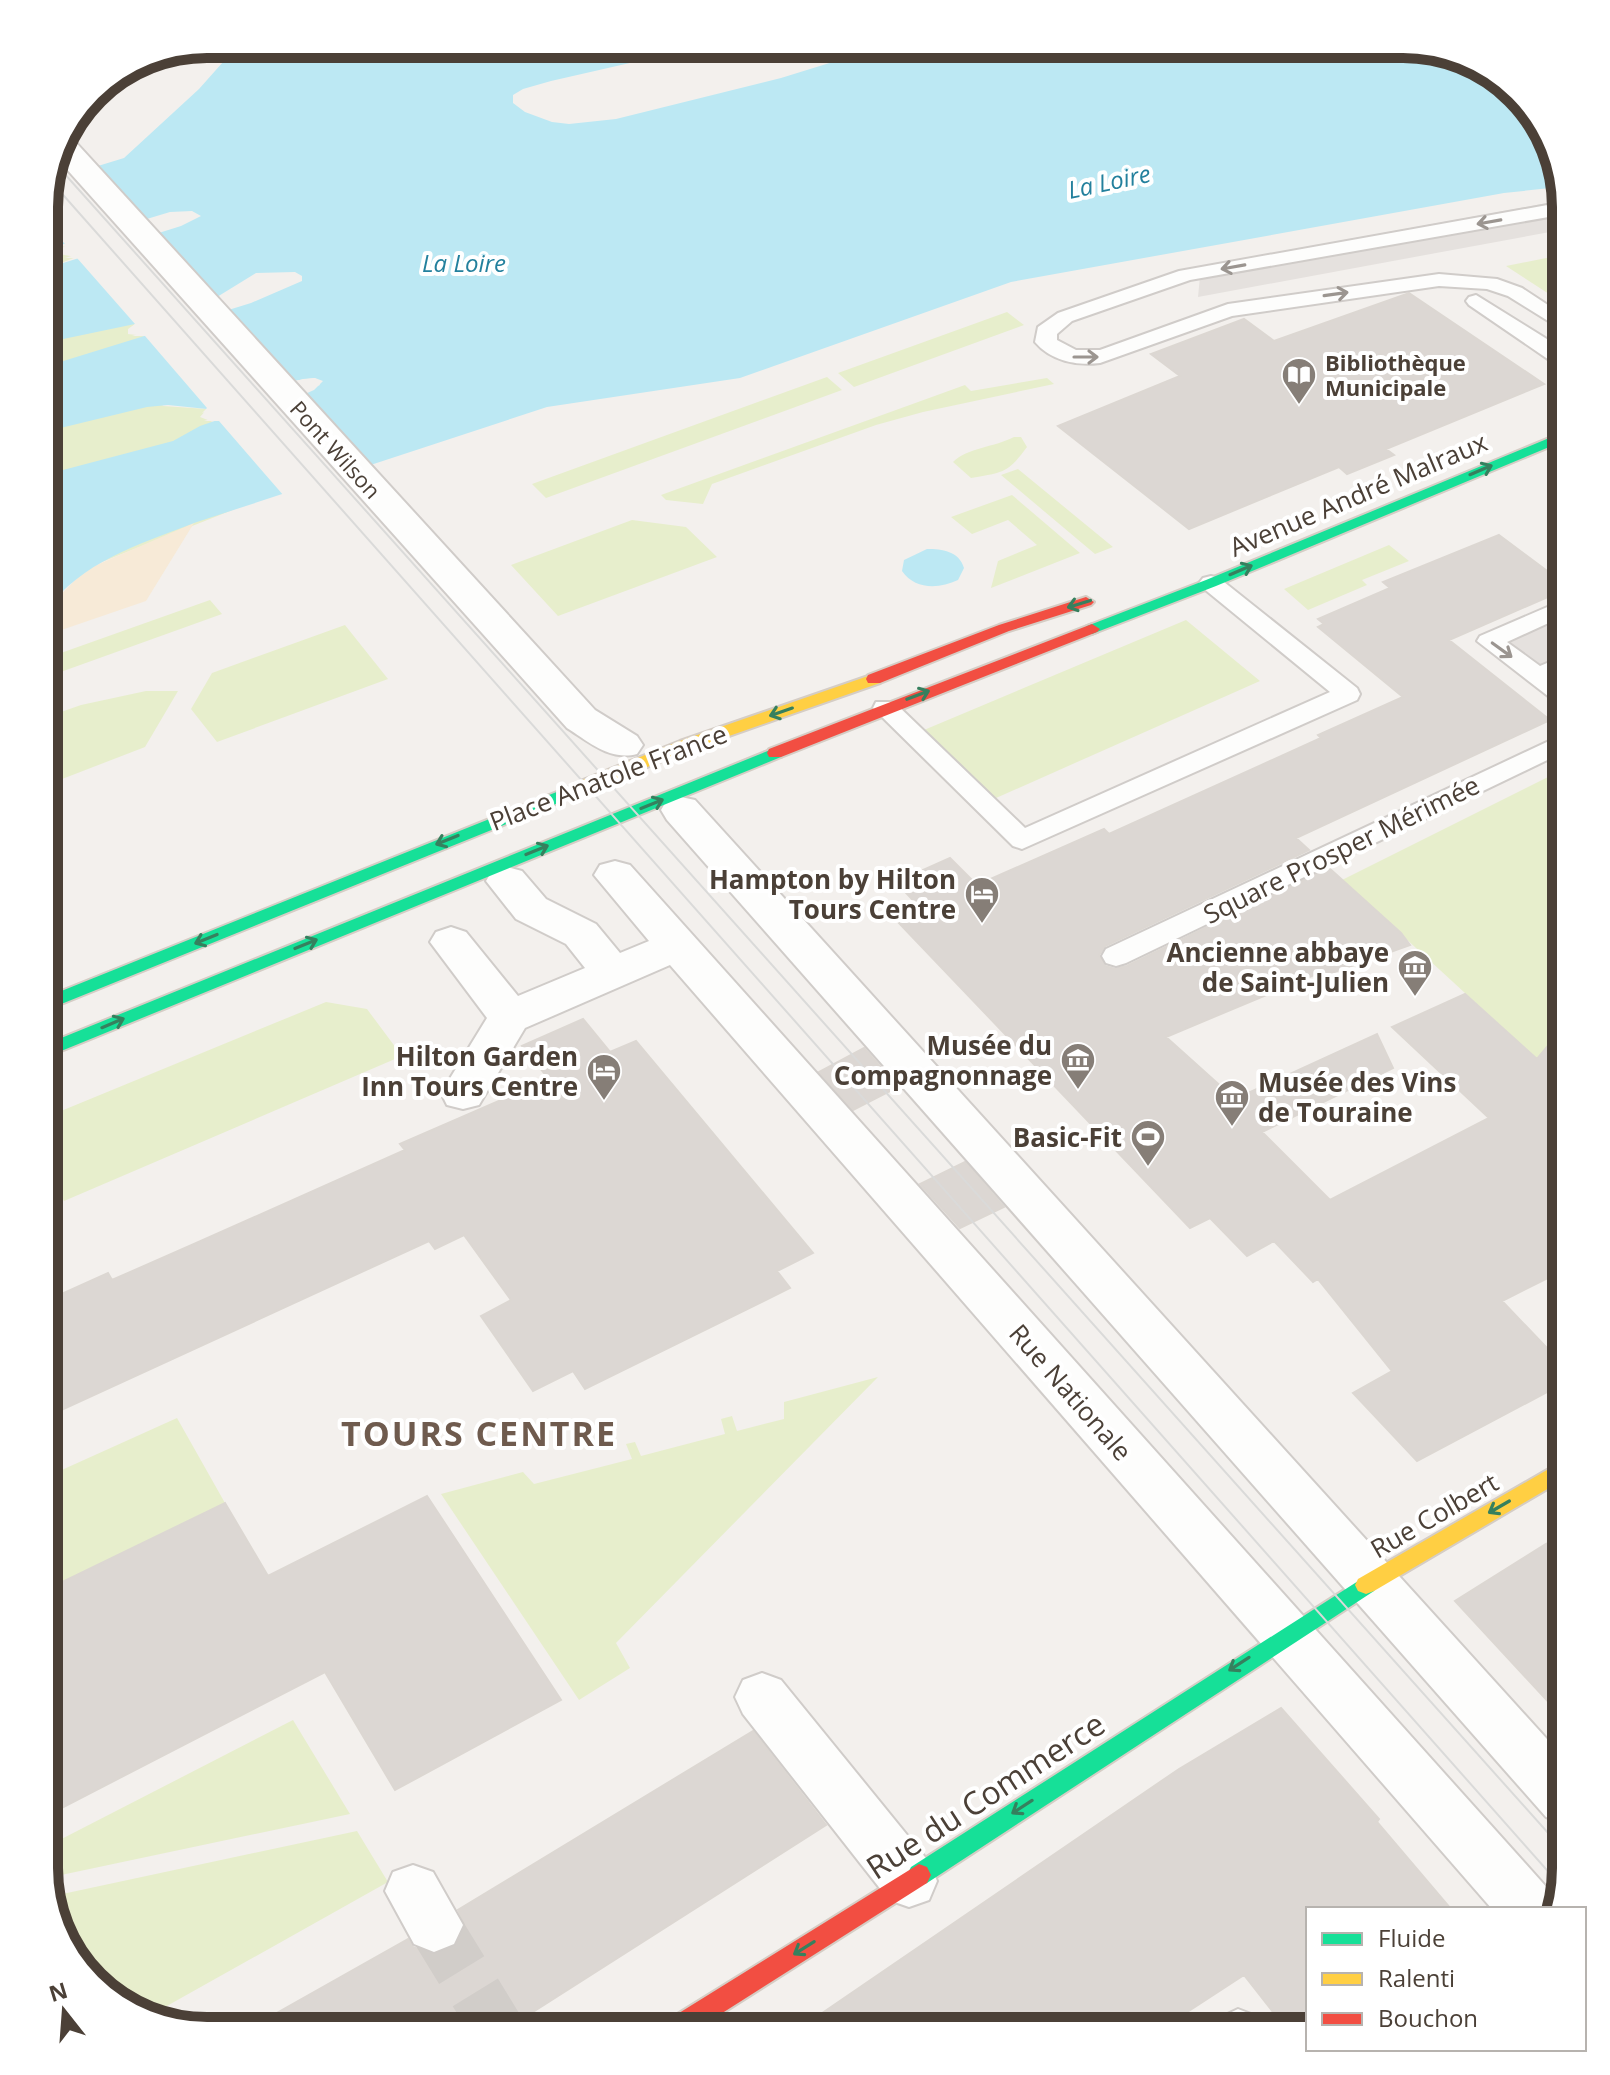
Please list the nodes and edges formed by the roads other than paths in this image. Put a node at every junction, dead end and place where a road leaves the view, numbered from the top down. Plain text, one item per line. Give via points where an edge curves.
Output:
1 (68, 152) edge
2 (1552, 210) edge
3 (1476, 301) dead end
4 (1552, 317) edge
5 (1552, 352) edge
6 (1552, 431) edge
7 (1210, 573) junction
8 (1106, 596) dead end
9 (1169, 599) joint
10 (1552, 612) edge
11 (1552, 670) edge
12 (1539, 676) junction
13 (1552, 686) edge
14 (885, 708) junction
15 (623, 745) dead end
16 (1552, 748) edge
17 (681, 810) dead end
18 (615, 875) dead end
19 (507, 881) dead end
20 (451, 942) dead end
21 (676, 946) junction
22 (1116, 956) dead end
23 (613, 973) junction
24 (58, 999) edge
25 (510, 1017) junction
26 (58, 1046) edge
27 (463, 1093) dead end
28 (1552, 1476) edge
29 (1328, 1608) junction
30 (762, 1697) dead end
31 (1552, 1788) edge
32 (909, 1881) junction
33 (1528, 1907) edge
34 (694, 2017) edge

1 - 15 street, Pont Wilson via 581,719
2 -> 4 lane via 1186,275 1065,317 1046,332 1046,342 1065,355 1093,358 1228,310 1439,280 1490,283 1515,292
3 - 5 lane
6 - 7 main road, Avenue André Malraux
7 - 9 main road, Avenue André Malraux
7 - 14 lane via 1348,694 1022,840
8 -> 24 main road, Place Anatole France via 686,745
14 -> 9 main road, Place Anatole France
10 -> 12 lane via 1489,641
11 - 12 lane
12 - 13 lane
26 -> 14 main road, Place Anatole France
16 - 22 lane, Square Prosper Mérimée
17 - 29 street, Rue Nationale
18 - 21 street, Rue Nationale
19 - 23 street via 531,909 581,934
20 - 25 street
21 - 23 street
21 - 29 street, Rue Nationale
23 - 25 street
25 - 27 street
28 -> 29 main road, Rue Colbert
29 - 31 street, Rue Nationale
29 -> 32 main road, Rue du Commerce
29 - 33 street, Rue Nationale
30 - 32 street
32 -> 34 main road, Rue du Commerce

